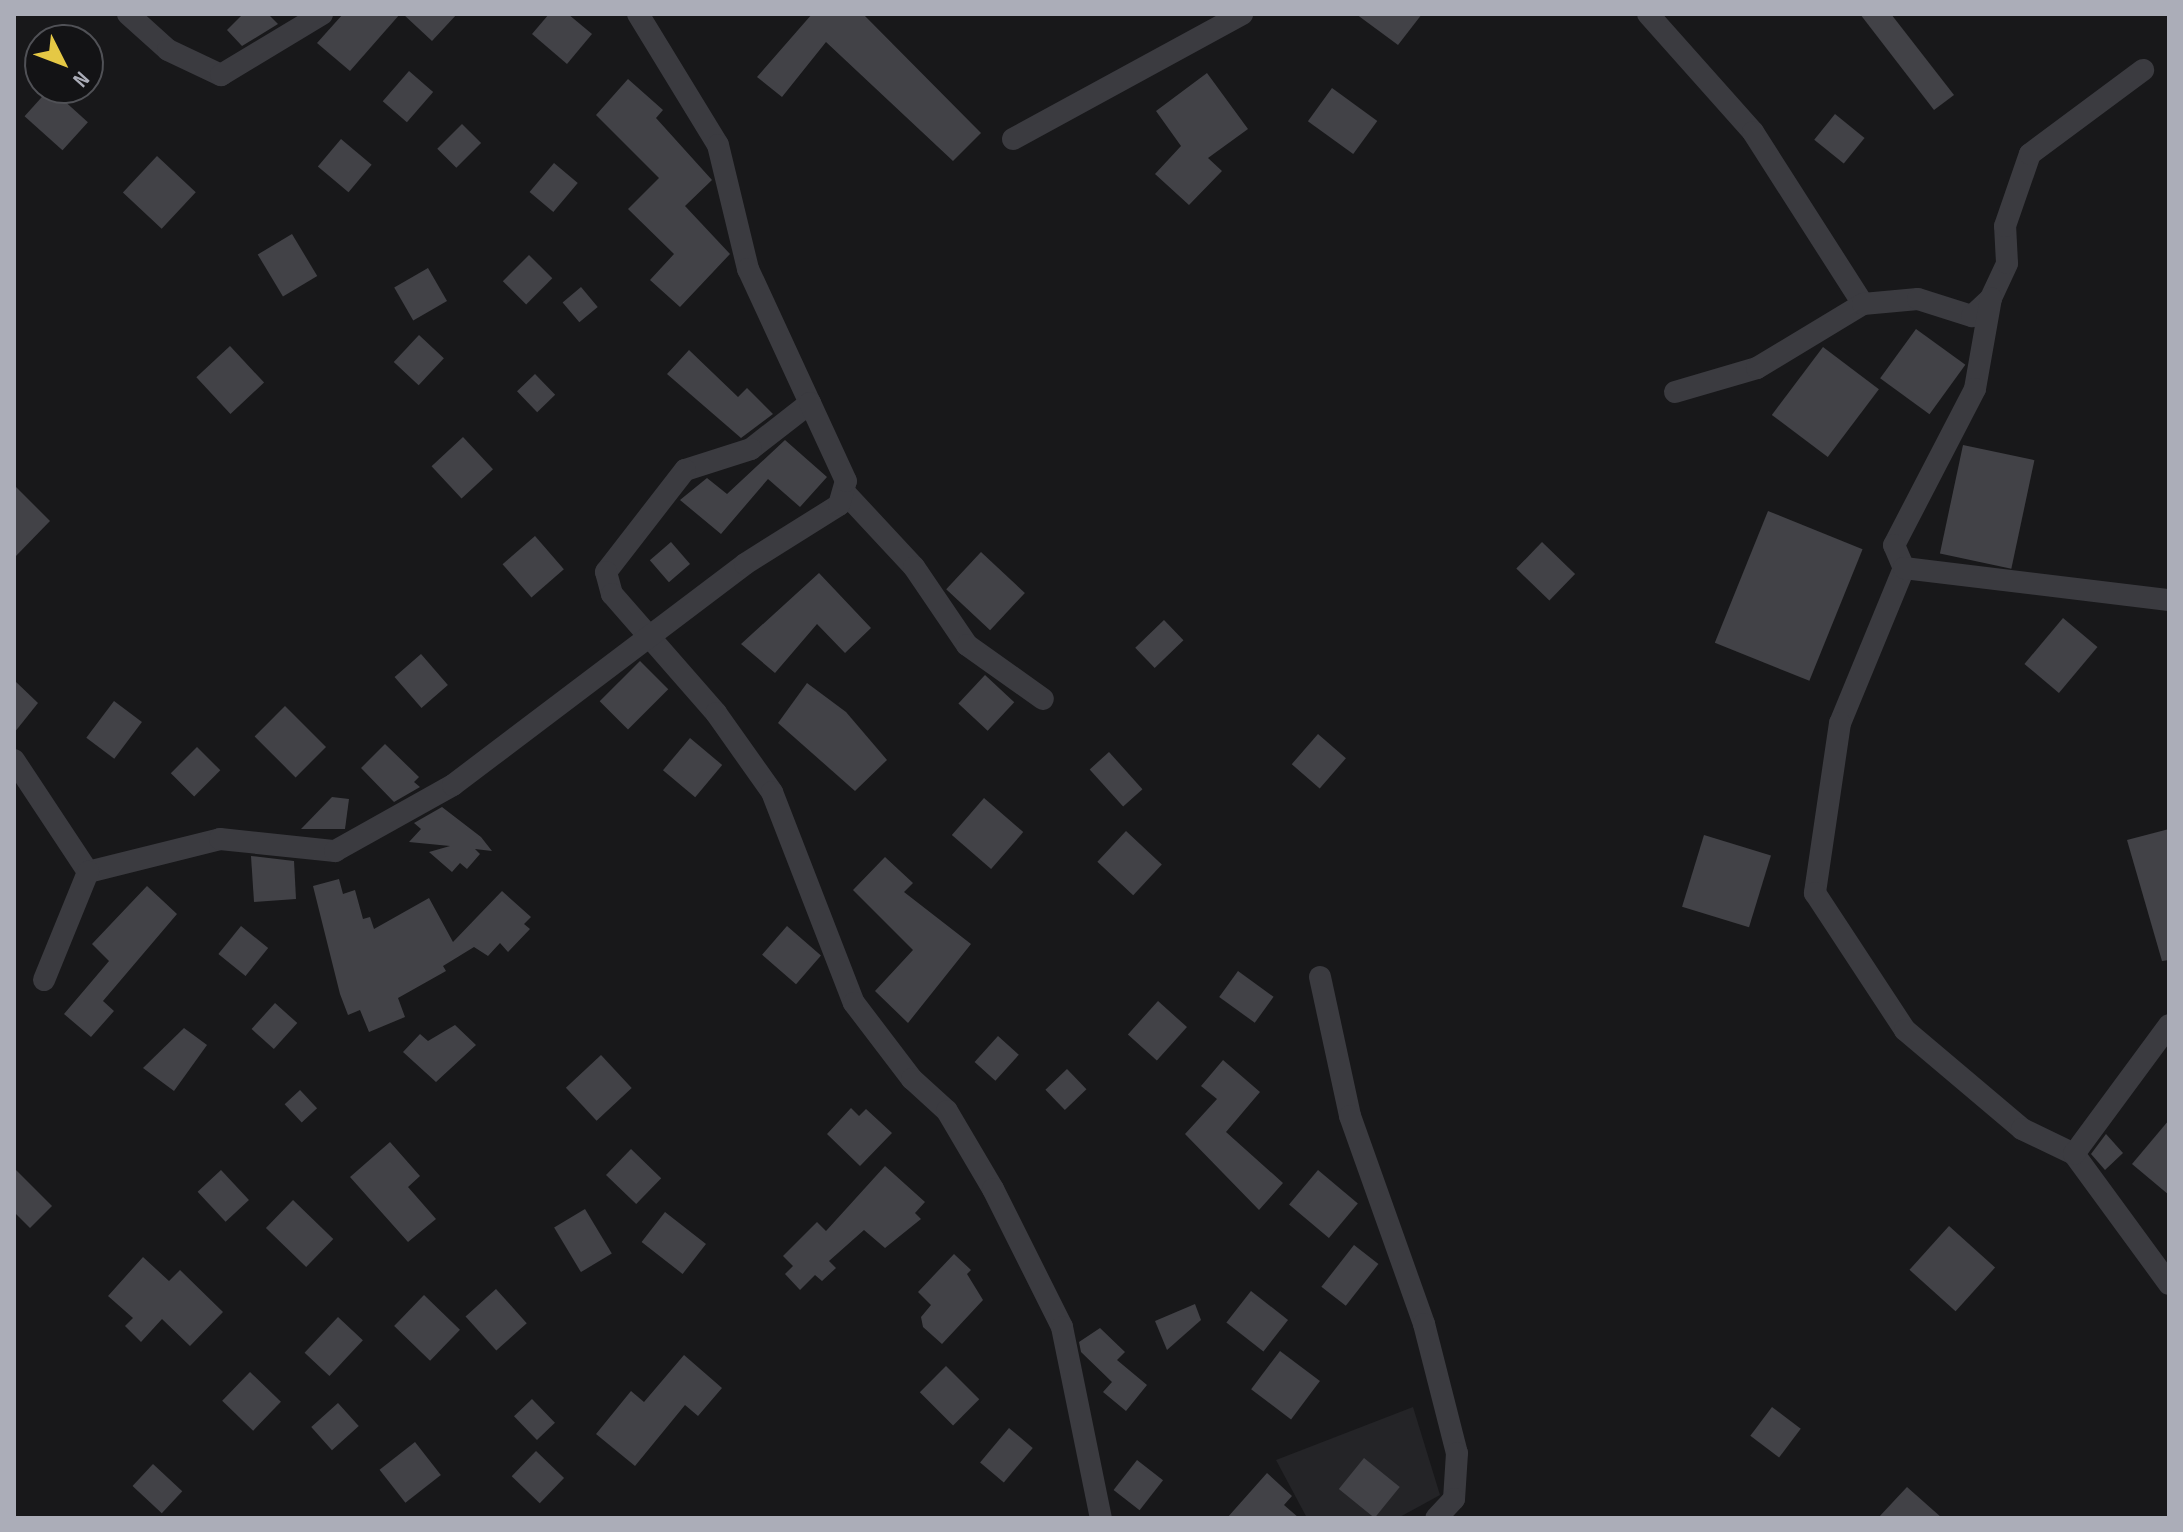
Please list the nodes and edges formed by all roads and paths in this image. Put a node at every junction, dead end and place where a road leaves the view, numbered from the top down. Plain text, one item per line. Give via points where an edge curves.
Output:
1 (128, 14) edge
2 (322, 14) edge
3 (638, 14) edge
4 (1242, 14) edge
5 (1648, 14) edge
6 (2143, 70) dead end
7 (1013, 139) dead end
8 (1991, 298) junction
9 (1863, 304) junction
10 (1675, 392) dead end
11 (810, 403) junction
12 (846, 494) junction
13 (1904, 568) junction
14 (2169, 600) edge
15 (649, 638) junction
16 (1043, 699) dead end
17 (14, 760) edge
18 (88, 872) junction
19 (1320, 977) dead end
20 (44, 980) dead end
21 (2169, 1025) edge
22 (2074, 1154) junction
23 (2169, 1284) edge
24 (1101, 1518) edge
25 (1436, 1518) edge

1 - 2 street via 168,50 221,75
3 - 11 street via 718,145 748,269
4 - 7 street
5 - 9 street via 1753,132
6 - 8 street via 2030,154 2005,226 2007,263
8 - 9 street via 1972,316 1918,299
8 - 13 street via 1975,389 1894,545
9 - 10 street via 1757,368
11 - 12 street
11 - 15 street via 751,449 685,470 606,572 618,604
12 - 15 street
12 - 16 street via 914,567 967,645
13 - 14 street
13 - 22 street via 1840,723 1815,893 1905,1030 2022,1129
15 - 18 street via 453,785 335,851 220,839
15 - 24 street via 772,792 854,1003 912,1079 947,1111 993,1189 1062,1327
17 - 18 street
18 - 20 street
19 - 25 street via 1350,1116 1424,1324 1457,1453 1454,1499
21 - 22 street
22 - 23 street

